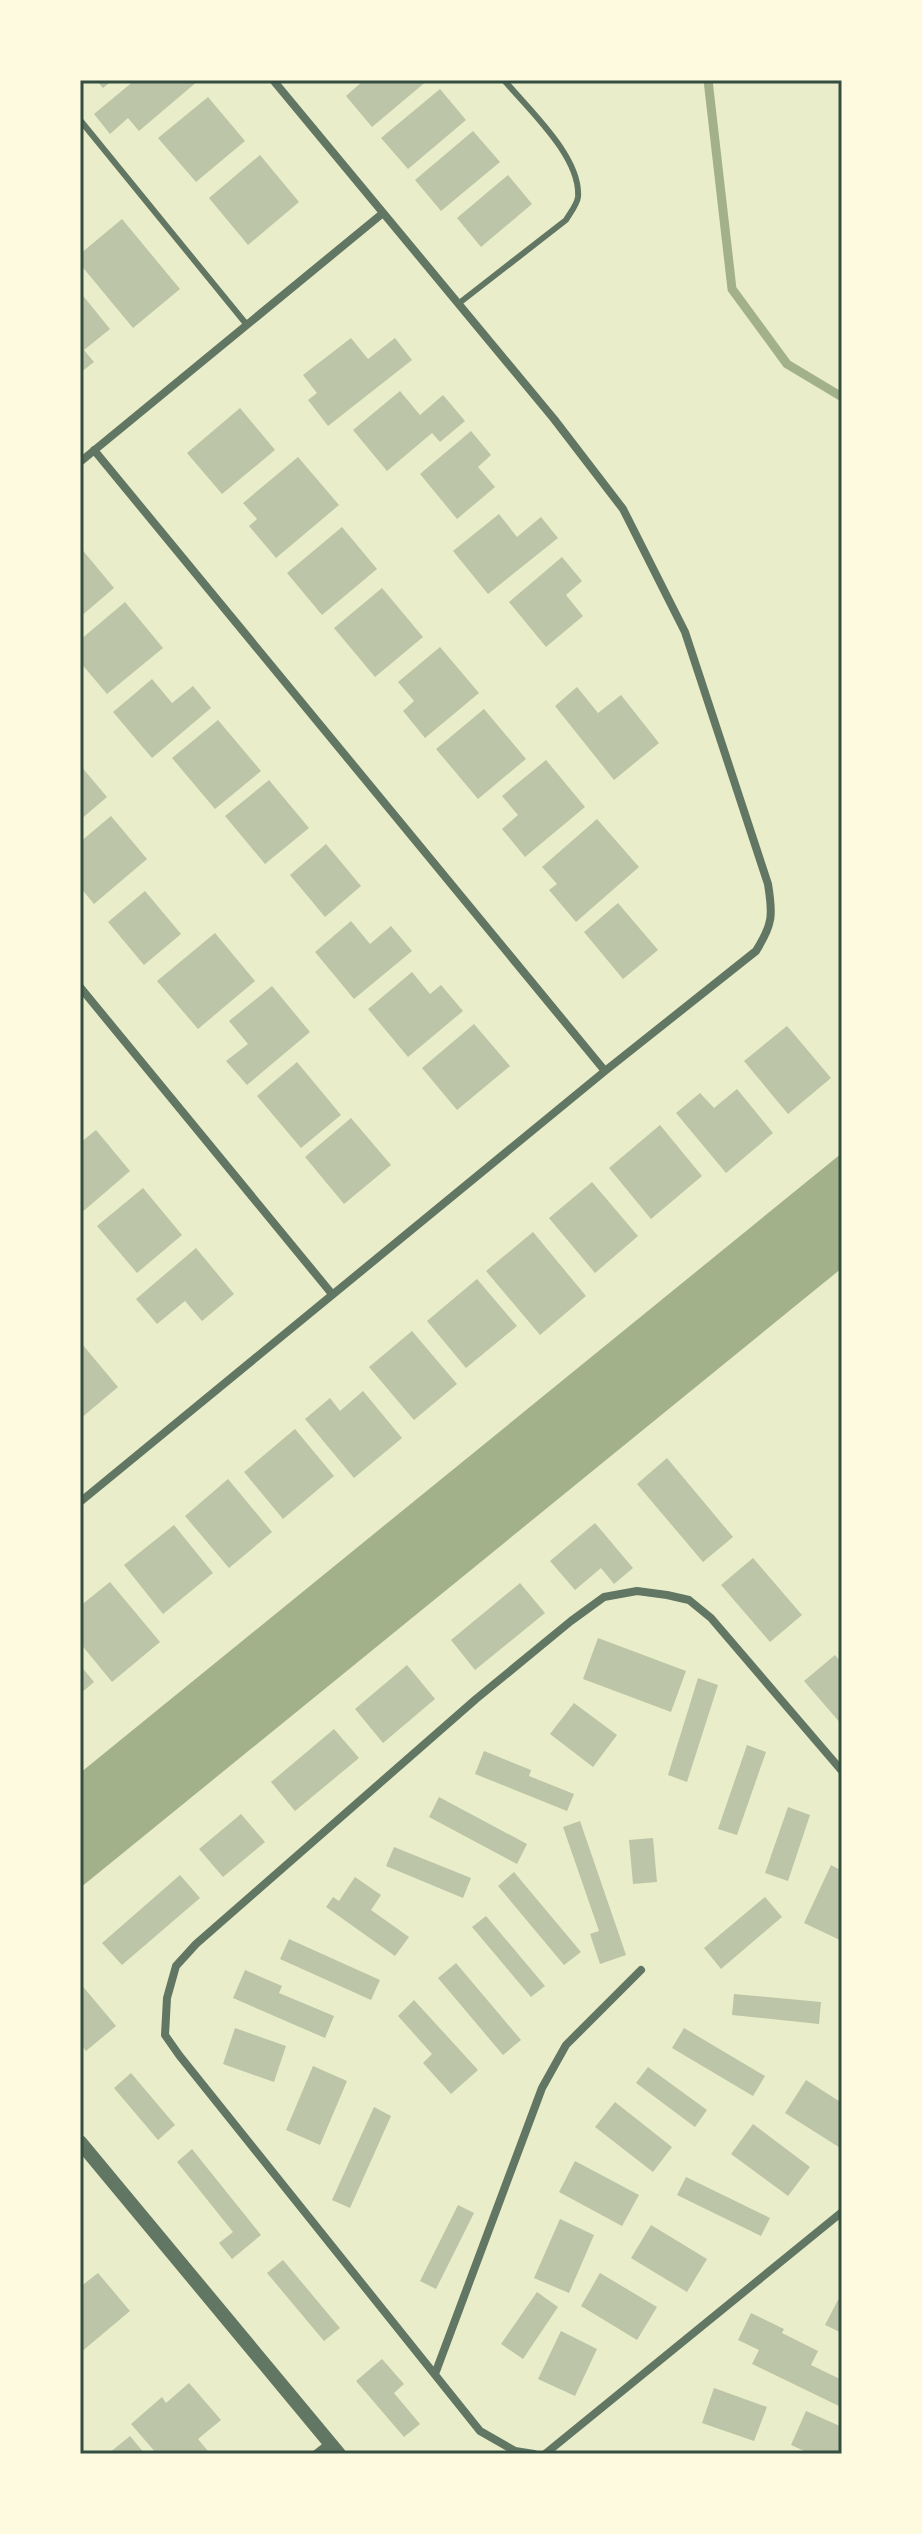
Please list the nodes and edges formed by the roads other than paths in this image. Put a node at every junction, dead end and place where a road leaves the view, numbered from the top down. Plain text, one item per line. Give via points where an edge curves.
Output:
1 (273, 80) edge
2 (504, 80) edge
3 (80, 120) edge
4 (383, 213) junction
5 (458, 304) junction
6 (247, 325) junction
7 (94, 450) junction
8 (80, 462) edge
9 (80, 987) edge
10 (605, 1071) junction
11 (332, 1294) junction
12 (80, 1502) edge
13 (842, 1771) edge
14 (641, 1970) dead end
15 (80, 2142) edge
16 (842, 2212) edge
17 (435, 2374) junction
18 (334, 2448) edge
19 (316, 2454) edge
20 (534, 2454) edge
21 (545, 2454) edge

1 - 4 street
2 - 5 lane via 561,149 576,174 578,200 566,220
3 - 6 lane
4 - 5 street
4 - 6 street
5 - 10 street via 623,509 685,632 768,884 770,929 756,951
6 - 7 street
7 - 8 street
7 - 10 street
9 - 11 street
10 - 11 street
11 - 12 street
13 - 17 street via 711,1618 689,1600 637,1591 604,1597 476,1699 176,1966 165,2035
14 - 17 street via 566,2045 542,2088
15 - 18 street
16 - 21 street
17 - 20 street via 480,2431 515,2451
18 - 19 street

